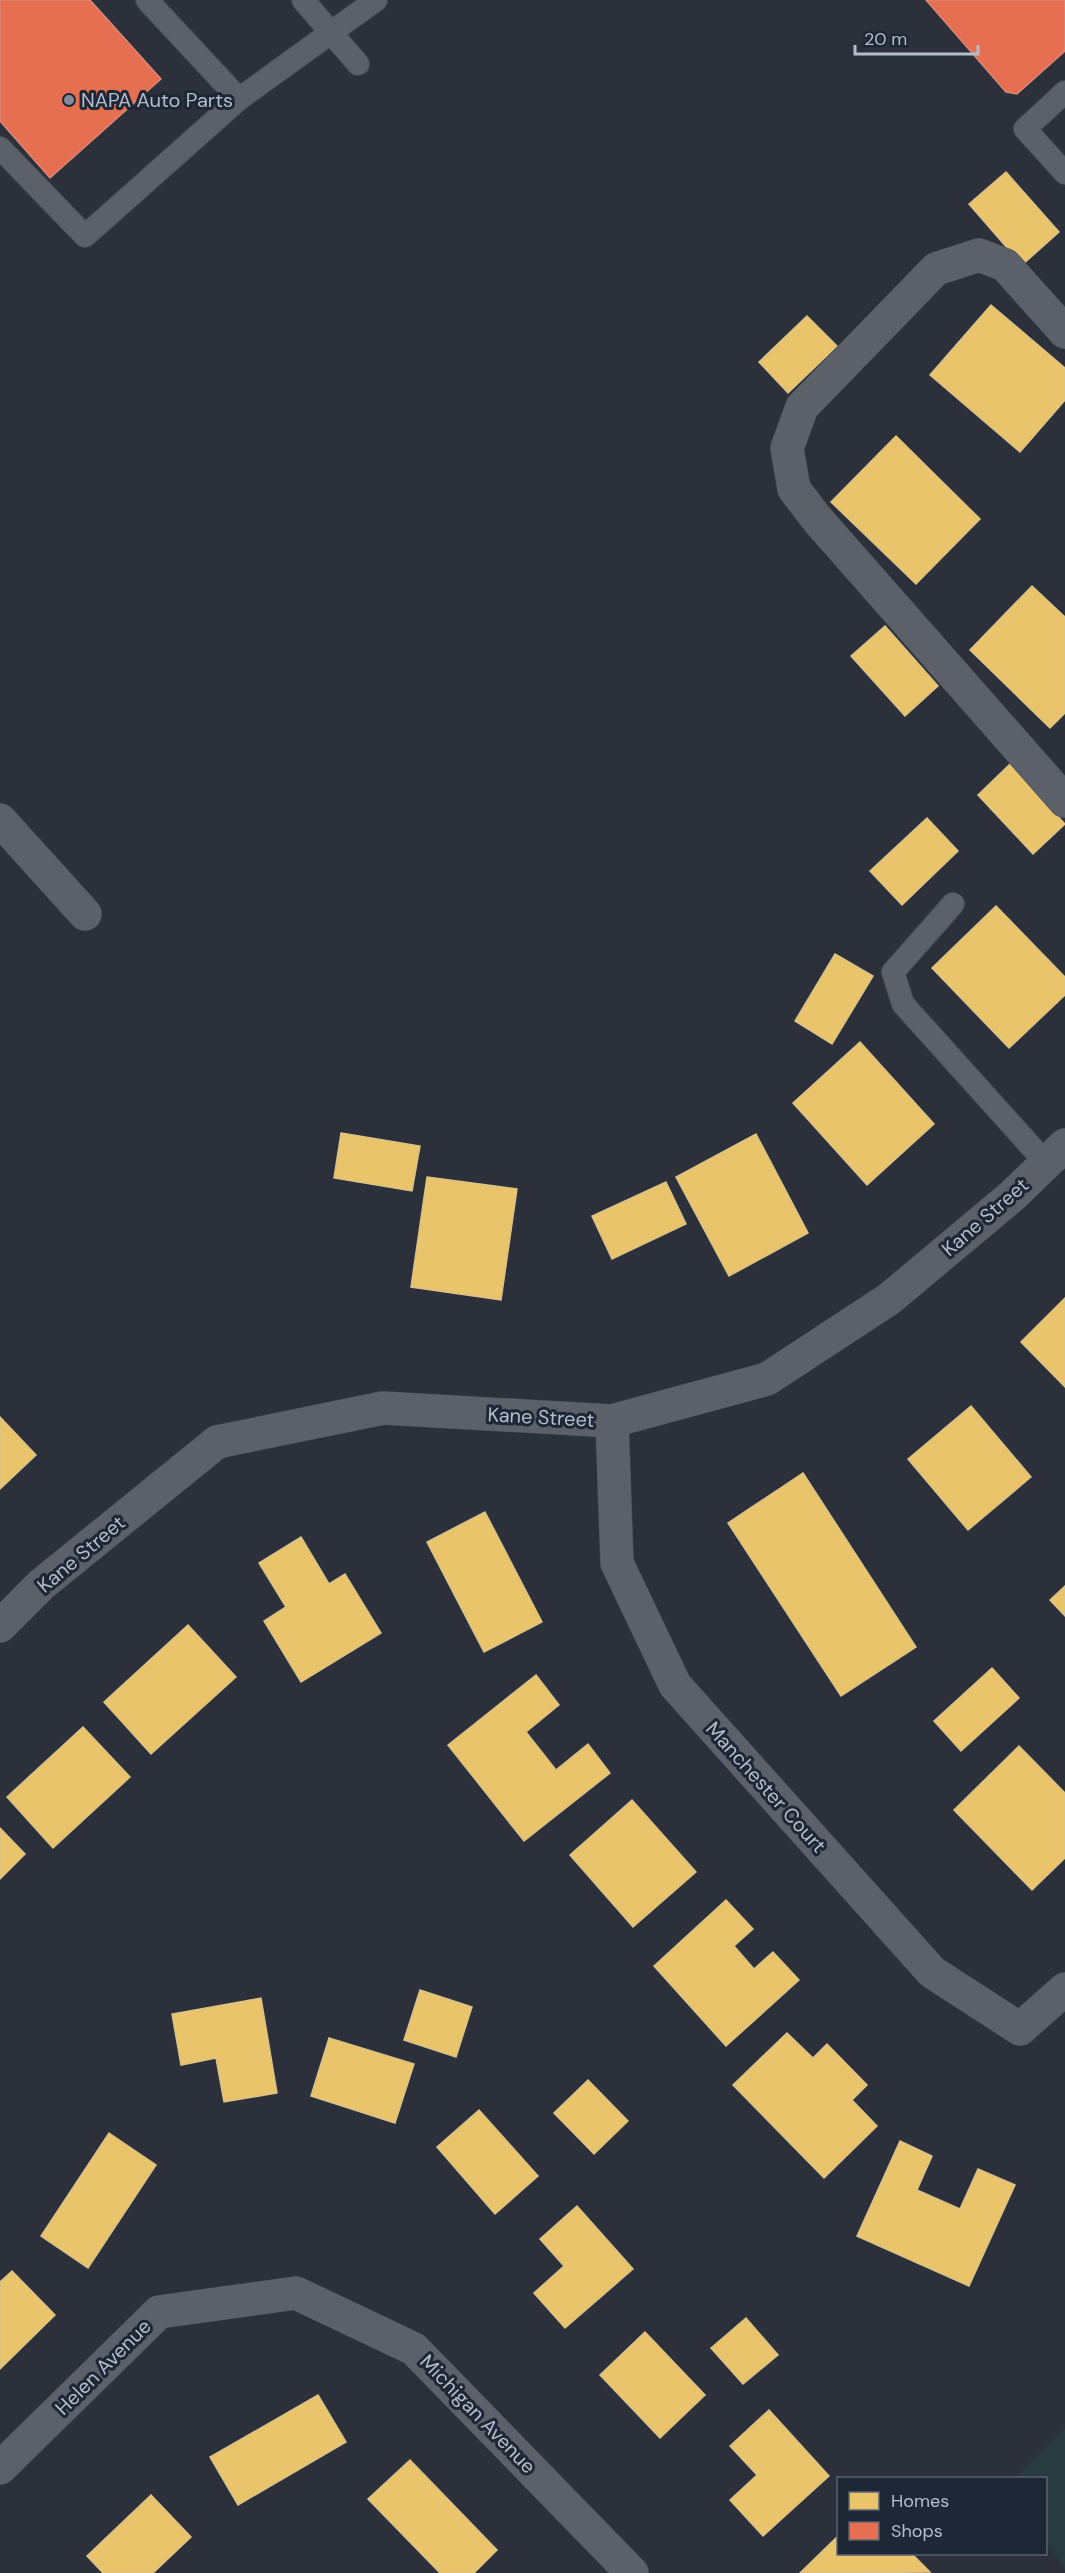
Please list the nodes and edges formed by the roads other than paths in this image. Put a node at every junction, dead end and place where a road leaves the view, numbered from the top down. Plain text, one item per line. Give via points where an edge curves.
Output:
1 (147, 0) edge
2 (303, 0) edge
3 (376, 0) edge
4 (331, 31) junction
5 (358, 64) dead end
6 (1065, 92) edge
7 (239, 99) junction
8 (0, 148) edge
9 (1065, 172) edge
10 (1065, 332) edge
11 (1065, 801) edge
12 (0, 819) edge
13 (953, 904) dead end
14 (85, 914) dead end
15 (1056, 1154) edge
16 (612, 1421) junction
17 (0, 1626) edge
18 (1065, 1989) edge
19 (296, 2293) joint
20 (0, 2469) edge
21 (632, 2573) edge

1 - 7 lane
2 - 4 lane
3 - 4 lane
4 - 5 lane
4 - 7 lane
6 - 9 lane via 1025,129
7 - 8 lane via 85,237
10 - 11 street via 1005,265 979,255 936,269 802,407 788,448 794,489 817,519
12 - 14 street
13 - 15 lane via 893,972 903,1004
15 - 16 street, Kane Street via 889,1299 767,1379
16 - 17 street, Kane Street via 383,1408 217,1442 42,1584
16 - 18 street, Manchester Court via 617,1563 675,1685 932,1972 1020,2029
19 - 20 street, Helen Avenue via 159,2312
19 - 21 street, Michigan Avenue via 414,2349

